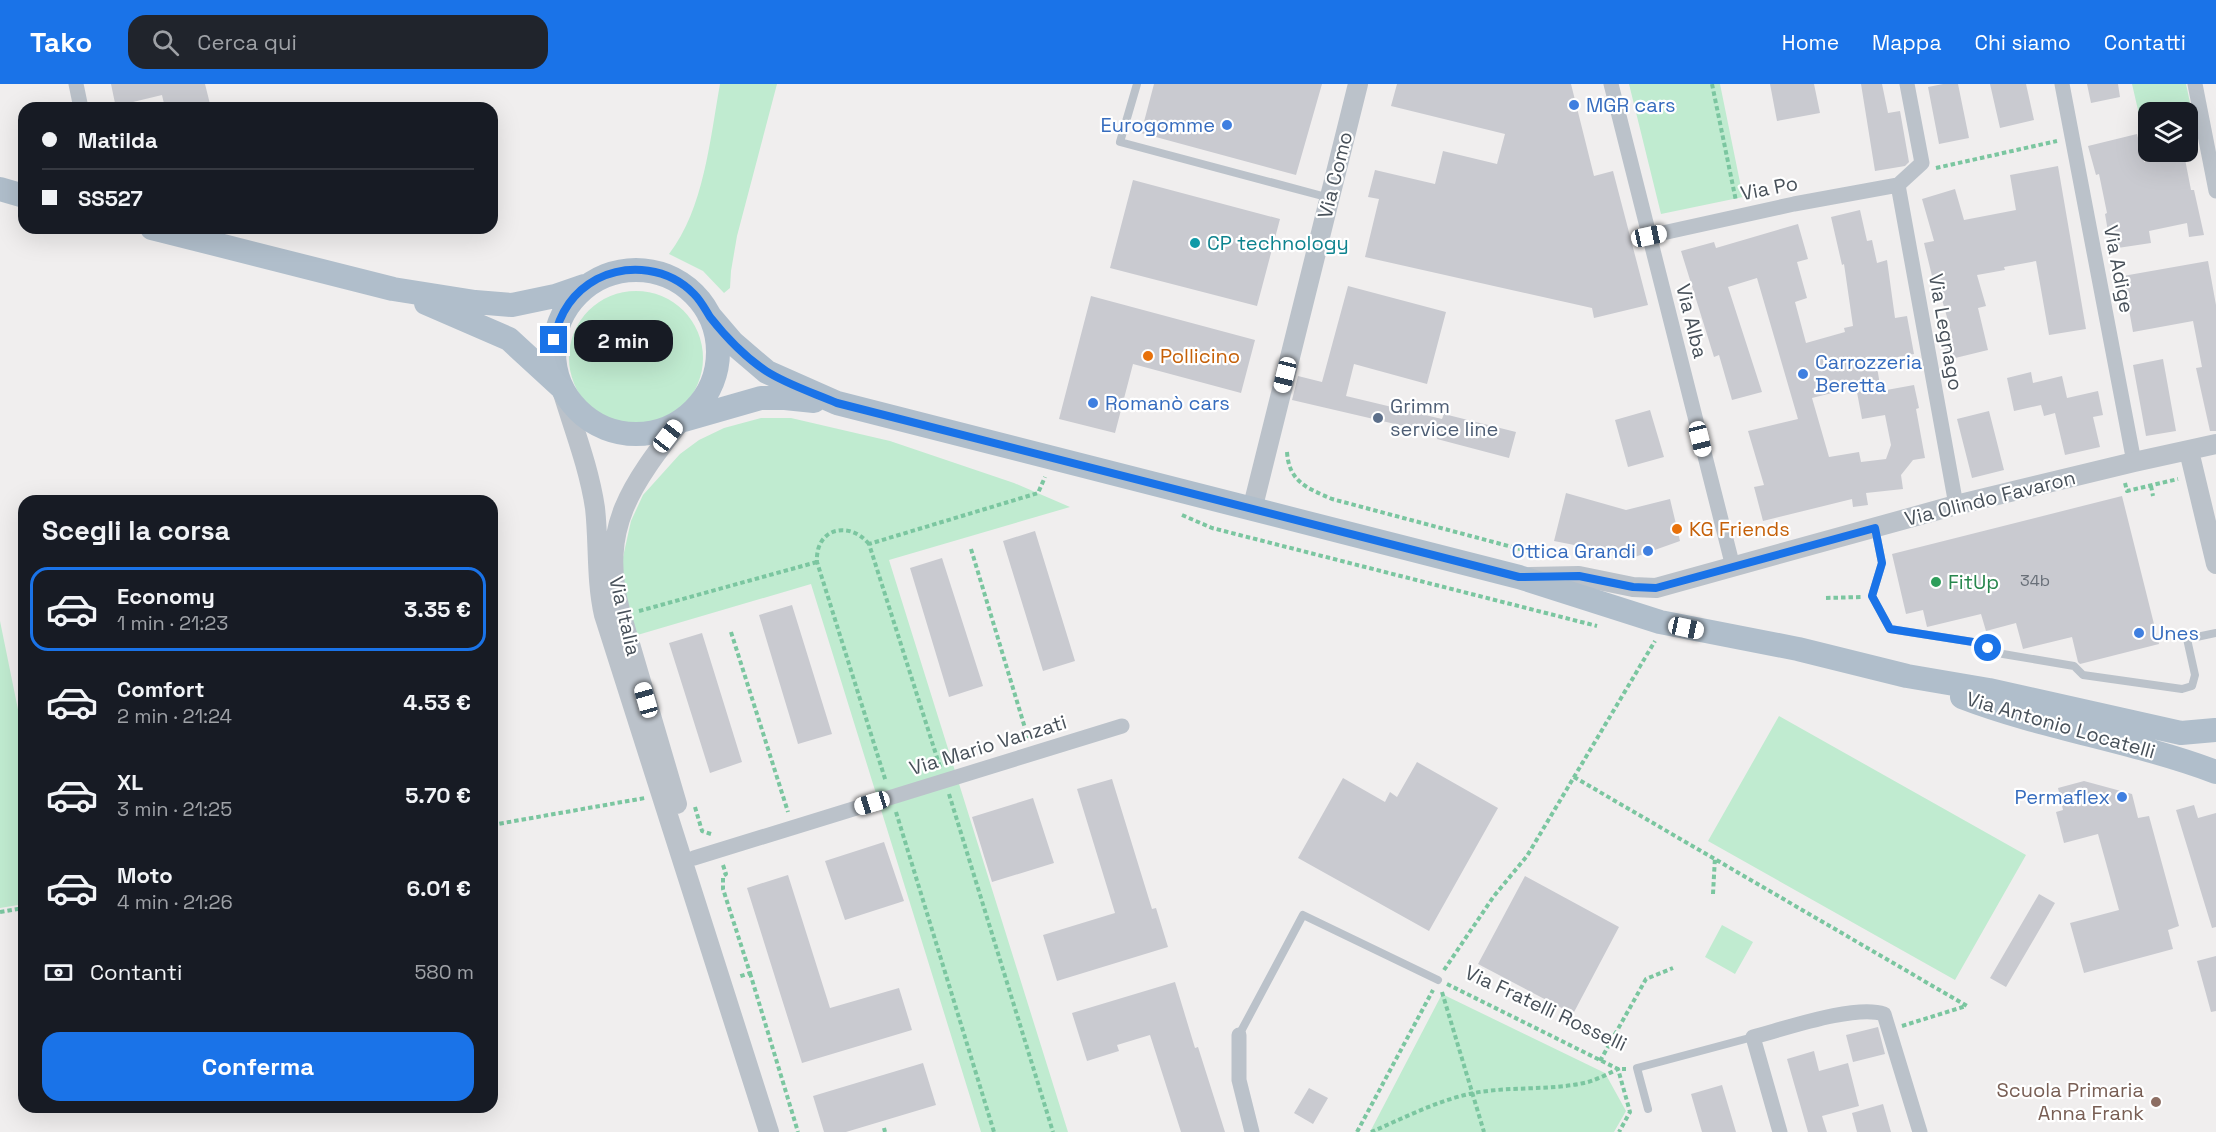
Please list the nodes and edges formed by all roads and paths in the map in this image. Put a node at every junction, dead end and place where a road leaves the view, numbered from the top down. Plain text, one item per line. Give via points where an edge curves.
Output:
1 (76, 84) edge
2 (1137, 84) edge
3 (1358, 84) edge
4 (1611, 84) edge
5 (1712, 84) edge
6 (1907, 84) edge
7 (2062, 84) edge
8 (2195, 84) edge
9 (80, 102) edge
10 (2073, 138) junction
11 (1914, 172) junction
12 (1898, 185) junction
13 (0, 189) edge
14 (2216, 191) edge
15 (18, 194) edge
16 (1330, 198) junction
17 (1738, 215) junction
18 (176, 234) edge
19 (1649, 236) junction
20 (589, 284) junction
21 (393, 289) junction
22 (709, 315) junction
23 (561, 387) junction
24 (837, 403) junction
25 (681, 421) junction
26 (1268, 442) junction
27 (2216, 444) edge
28 (2189, 451) junction
29 (2134, 462) junction
30 (1056, 480) dead end
31 (2151, 486) dead end
32 (2153, 496) dead end
33 (1956, 505) junction
34 (1252, 510) junction
35 (1175, 512) dead end
36 (1875, 528) junction
37 (869, 544) junction
38 (971, 549) dead end
39 (1546, 556) dead end
40 (818, 562) junction
41 (2216, 564) edge
42 (1733, 567) junction
43 (1519, 577) junction
44 (1546, 584) junction
45 (1872, 596) junction
46 (1826, 598) dead end
47 (620, 610) junction
48 (639, 611) junction
49 (642, 622) dead end
50 (1598, 626) dead end
51 (731, 632) dead end
52 (2216, 633) edge
53 (1653, 634) junction
54 (1798, 650) junction
55 (1907, 676) junction
56 (1122, 726) dead end
57 (2216, 729) edge
58 (1033, 753) junction
59 (2216, 762) edge
60 (653, 772) junction
61 (2216, 772) edge
62 (1574, 777) junction
63 (945, 780) junction
64 (660, 794) junction
65 (891, 797) junction
66 (695, 806) dead end
67 (498, 824) edge
68 (793, 827) junction
69 (719, 850) junction
70 (1714, 856) junction
71 (694, 858) junction
72 (1713, 894) dead end
73 (18, 909) edge
74 (0, 912) edge
75 (708, 934) junction
76 (1673, 968) dead end
77 (742, 975) junction
78 (1438, 980) junction
79 (1890, 1030) junction
80 (1239, 1035) joint
81 (1753, 1037) junction
82 (1600, 1060) junction
83 (1637, 1068) junction
84 (1618, 1069) junction
85 (1472, 1093) junction
86 (1648, 1109) dead end
87 (769, 1132) edge
88 (781, 1132) edge
89 (798, 1132) edge
90 (994, 1132) edge
91 (1053, 1132) edge
92 (1252, 1132) edge
93 (1357, 1132) edge
94 (1371, 1132) edge
95 (1484, 1132) edge
96 (1618, 1132) edge
97 (1780, 1132) edge
98 (1920, 1132) edge

1 - 9 street
2 - 16 lane via 1120,142
3 - 16 street, Via Como
4 - 19 street, Via Alba
5 - 17 path
6 - 11 street via 1922,163
7 - 10 street, Via Adige
8 - 14 street
10 - 11 path
10 - 29 street, Via Adige
11 - 12 street
12 - 17 street, Via Po
12 - 33 street, Via Legnago
13 - 15 main road
16 - 26 street, Via Como
17 - 19 street, Via Po
18 - 21 main road
19 - 42 street, Via Alba
20 - 21 main road via 512,305
20 - 22 main road via 621,271 658,273 689,290
20 - 23 main road via 566,308 555,333 554,362
21 - 23 main road via 509,339
22 - 24 main road, Via Antonio Locatelli via 767,372
22 - 25 main road via 717,341 716,370 705,397
23 - 25 main road via 582,415 611,430 646,434
23 - 60 street, Via Italia via 593,499 604,615
24 - 25 main road, Via Antonio Locatelli via 760,398
24 - 34 main road, Via Antonio Locatelli
25 - 47 street, Via Italia via 631,491 616,524 613,560
26 - 34 street, Via Como
26 - 39 path via 1287,446 1288,466 1296,480 1332,499
27 - 28 street, Via Olindo Favaron
28 - 29 street, Via Olindo Favaron
28 - 41 street
29 - 33 street, Via Olindo Favaron
30 - 37 path via 1045,477 1038,493
31 - 32 path
33 - 36 street, Via Olindo Favaron
34 - 43 main road, Via Antonio Locatelli
35 - 50 path via 1212,528
36 - 42 street, Via Olindo Favaron
36 - 45 lane via 1882,563
37 - 40 path via 854,531 836,531 820,542
37 - 63 path
38 - 58 path
40 - 48 path
40 - 65 path
42 - 43 street, Via Olindo Favaron via 1656,588 1579,576
43 - 44 main road, Via Antonio Locatelli
44 - 53 main road, Via Antonio Locatelli via 1601,605
44 - 54 main road, Via Antonio Locatelli via 1677,609
45 - 46 path
45 - 52 lane via 1890,629 1973,642 2003,654 2074,666 2083,675 2182,689 2192,686 2195,675 2187,639
47 - 48 path
47 - 71 street, Via Italia
48 - 49 path
51 - 68 path
53 - 54 main road, Via Antonio Locatelli
53 - 62 path
54 - 55 main road, Via Antonio Locatelli
55 - 57 main road, Via Antonio Locatelli via 1989,690 2181,734
55 - 61 main road, Via Antonio Locatelli via 1983,705
56 - 58 street, Via Mario Vanzati
57 - 59 main road via 2212,750
58 - 63 street, Via Mario Vanzati
60 - 64 street, Via Italia
60 - 71 street, Via Italia via 666,795 680,838
62 - 70 path
62 - 78 path via 1527,856 1494,896
63 - 65 street, Via Mario Vanzati
63 - 91 path
64 - 67 path
64 - 75 street, Via Italia
65 - 68 street, Via Mario Vanzati
65 - 90 path
66 - 69 path via 702,831 714,834
68 - 69 street, Via Mario Vanzati
69 - 71 street, Via Mario Vanzati
69 - 77 path via 726,874 723,889
70 - 72 path
70 - 79 path via 1967,1006
71 - 75 street, Via Italia via 692,869
71 - 77 street, Via Italia
73 - 74 path
75 - 87 street, Via Italia
76 - 82 path via 1646,979
77 - 88 street, Via Italia
77 - 89 path
78 - 80 lane via 1303,915
78 - 82 path, Via Fratelli Rosselli
78 - 85 path
78 - 93 path
79 - 81 street via 1884,1014 1873,1010
79 - 98 street
80 - 92 street via 1239,1080
81 - 83 lane, Via Fratelli Rosselli
81 - 97 street
82 - 84 path, Via Fratelli Rosselli
83 - 84 path, Via Fratelli Rosselli
83 - 86 lane, Via Fratelli Rosselli
84 - 85 path via 1590,1082
84 - 96 path via 1630,1112
85 - 94 path
85 - 95 path

